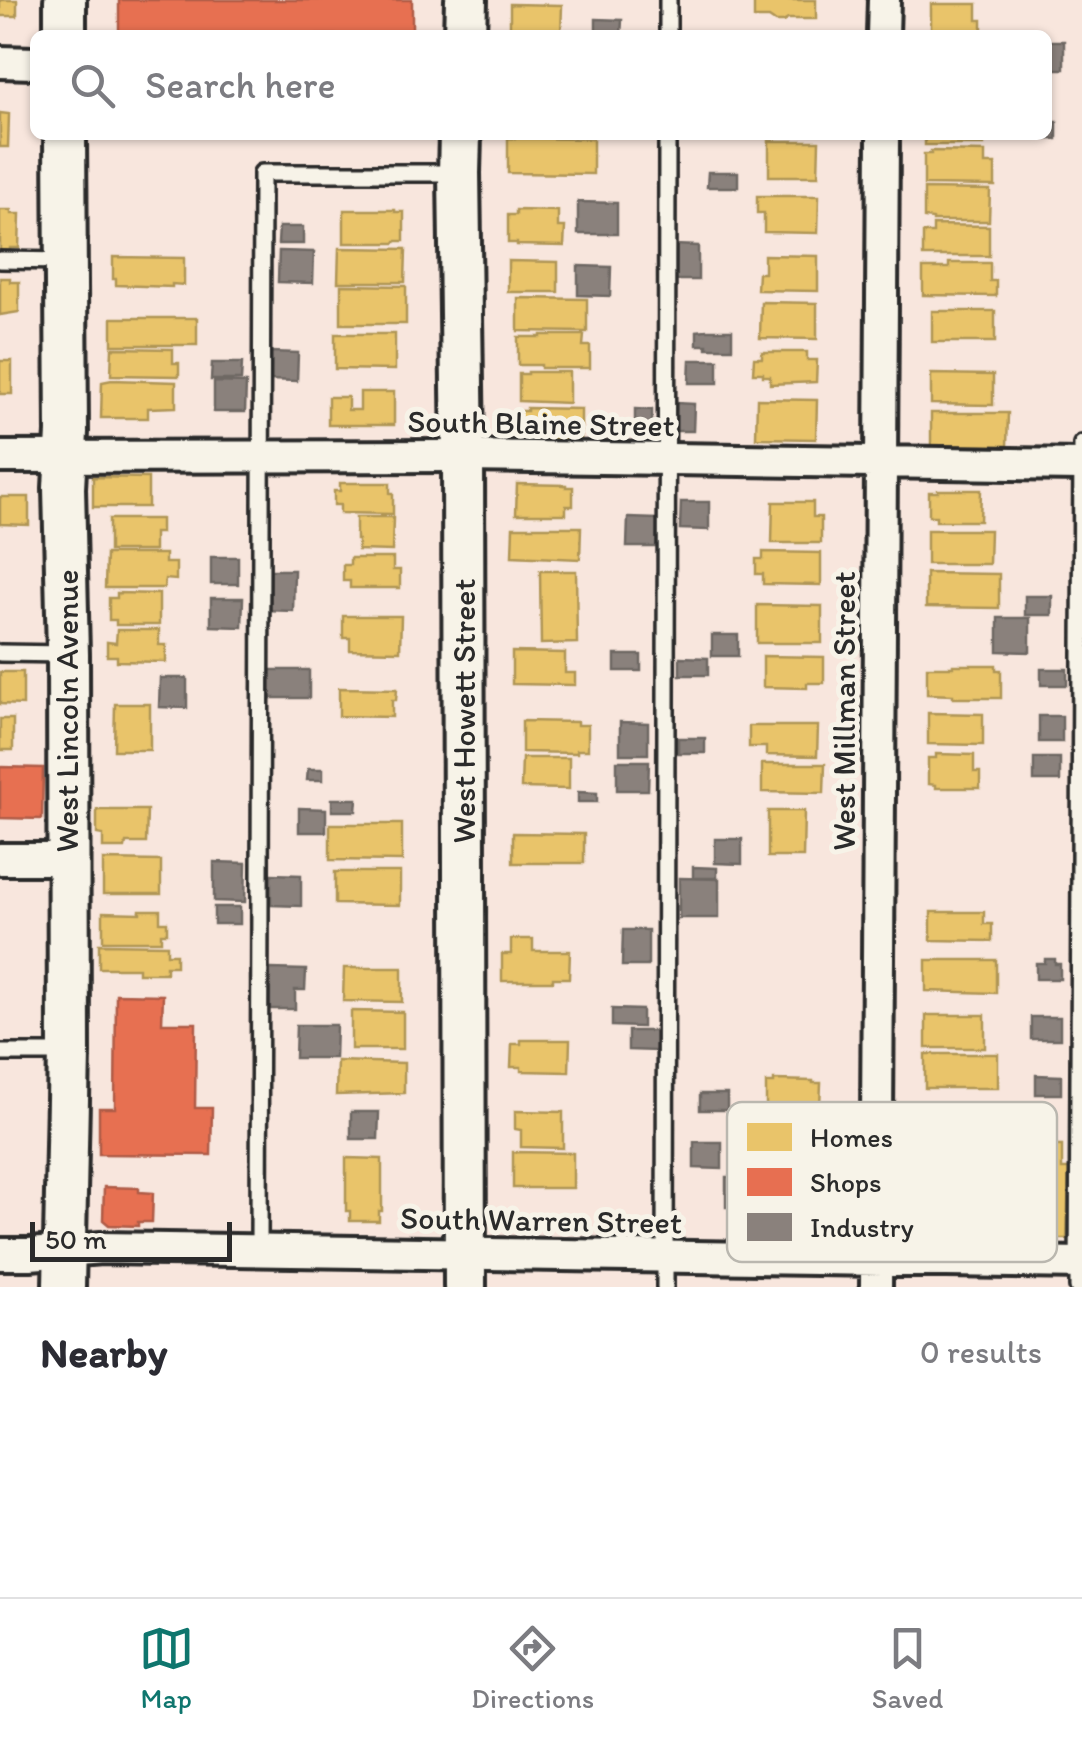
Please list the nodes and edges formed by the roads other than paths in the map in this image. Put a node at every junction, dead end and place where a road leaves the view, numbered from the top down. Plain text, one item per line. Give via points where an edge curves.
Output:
1 (65, 0) edge
2 (466, 0) edge
3 (668, 0) edge
4 (884, 0) edge
5 (64, 30) edge
6 (465, 30) edge
7 (668, 30) edge
8 (884, 30) edge
9 (0, 62) edge
10 (30, 62) edge
11 (65, 140) edge
12 (668, 140) edge
13 (883, 140) edge
14 (459, 154) edge
15 (0, 260) edge
16 (65, 261) junction
17 (1082, 444) edge
18 (262, 455) junction
19 (0, 456) edge
20 (463, 456) junction
21 (66, 457) junction
22 (667, 459) junction
23 (880, 462) junction
24 (1082, 465) edge
25 (0, 653) edge
26 (68, 654) junction
27 (0, 859) edge
28 (67, 860) junction
29 (0, 1053) edge
30 (69, 1053) junction
31 (877, 1102) edge
32 (259, 1250) junction
33 (0, 1254) edge
34 (64, 1269) edge
35 (465, 1270) edge
36 (1080, 1271) edge
37 (665, 1272) edge
38 (876, 1273) edge

1 - 5 main road
2 - 6 main road
3 - 7 lane
4 - 8 street
9 - 10 street
11 - 16 main road, West Lincoln Avenue
12 - 22 lane
13 - 23 street, West Millman Street
14 - 18 lane via 262,173
14 - 20 main road, West Howett Street
15 - 16 lane
16 - 21 main road, West Lincoln Avenue
17 - 24 lane
18 - 20 street, South Blaine Street
18 - 21 street, South Blaine Street
18 - 32 lane
19 - 21 street, South Blaine Street
20 - 22 street, South Blaine Street
20 - 35 main road, West Howett Street
21 - 26 main road, West Lincoln Avenue
22 - 23 street, South Blaine Street
22 - 37 lane
23 - 24 street, South Blaine Street
23 - 31 street, West Millman Street
24 - 36 lane
25 - 26 lane
26 - 28 main road, West Lincoln Avenue
27 - 28 street
28 - 30 main road, West Lincoln Avenue
29 - 30 lane
30 - 34 main road, West Lincoln Avenue
32 - 34 street, South Warren Street via 101,1248
32 - 35 street, South Warren Street
33 - 34 street, South Warren Street
35 - 37 street, South Warren Street
36 - 38 street, South Warren Street
37 - 38 street, South Warren Street

